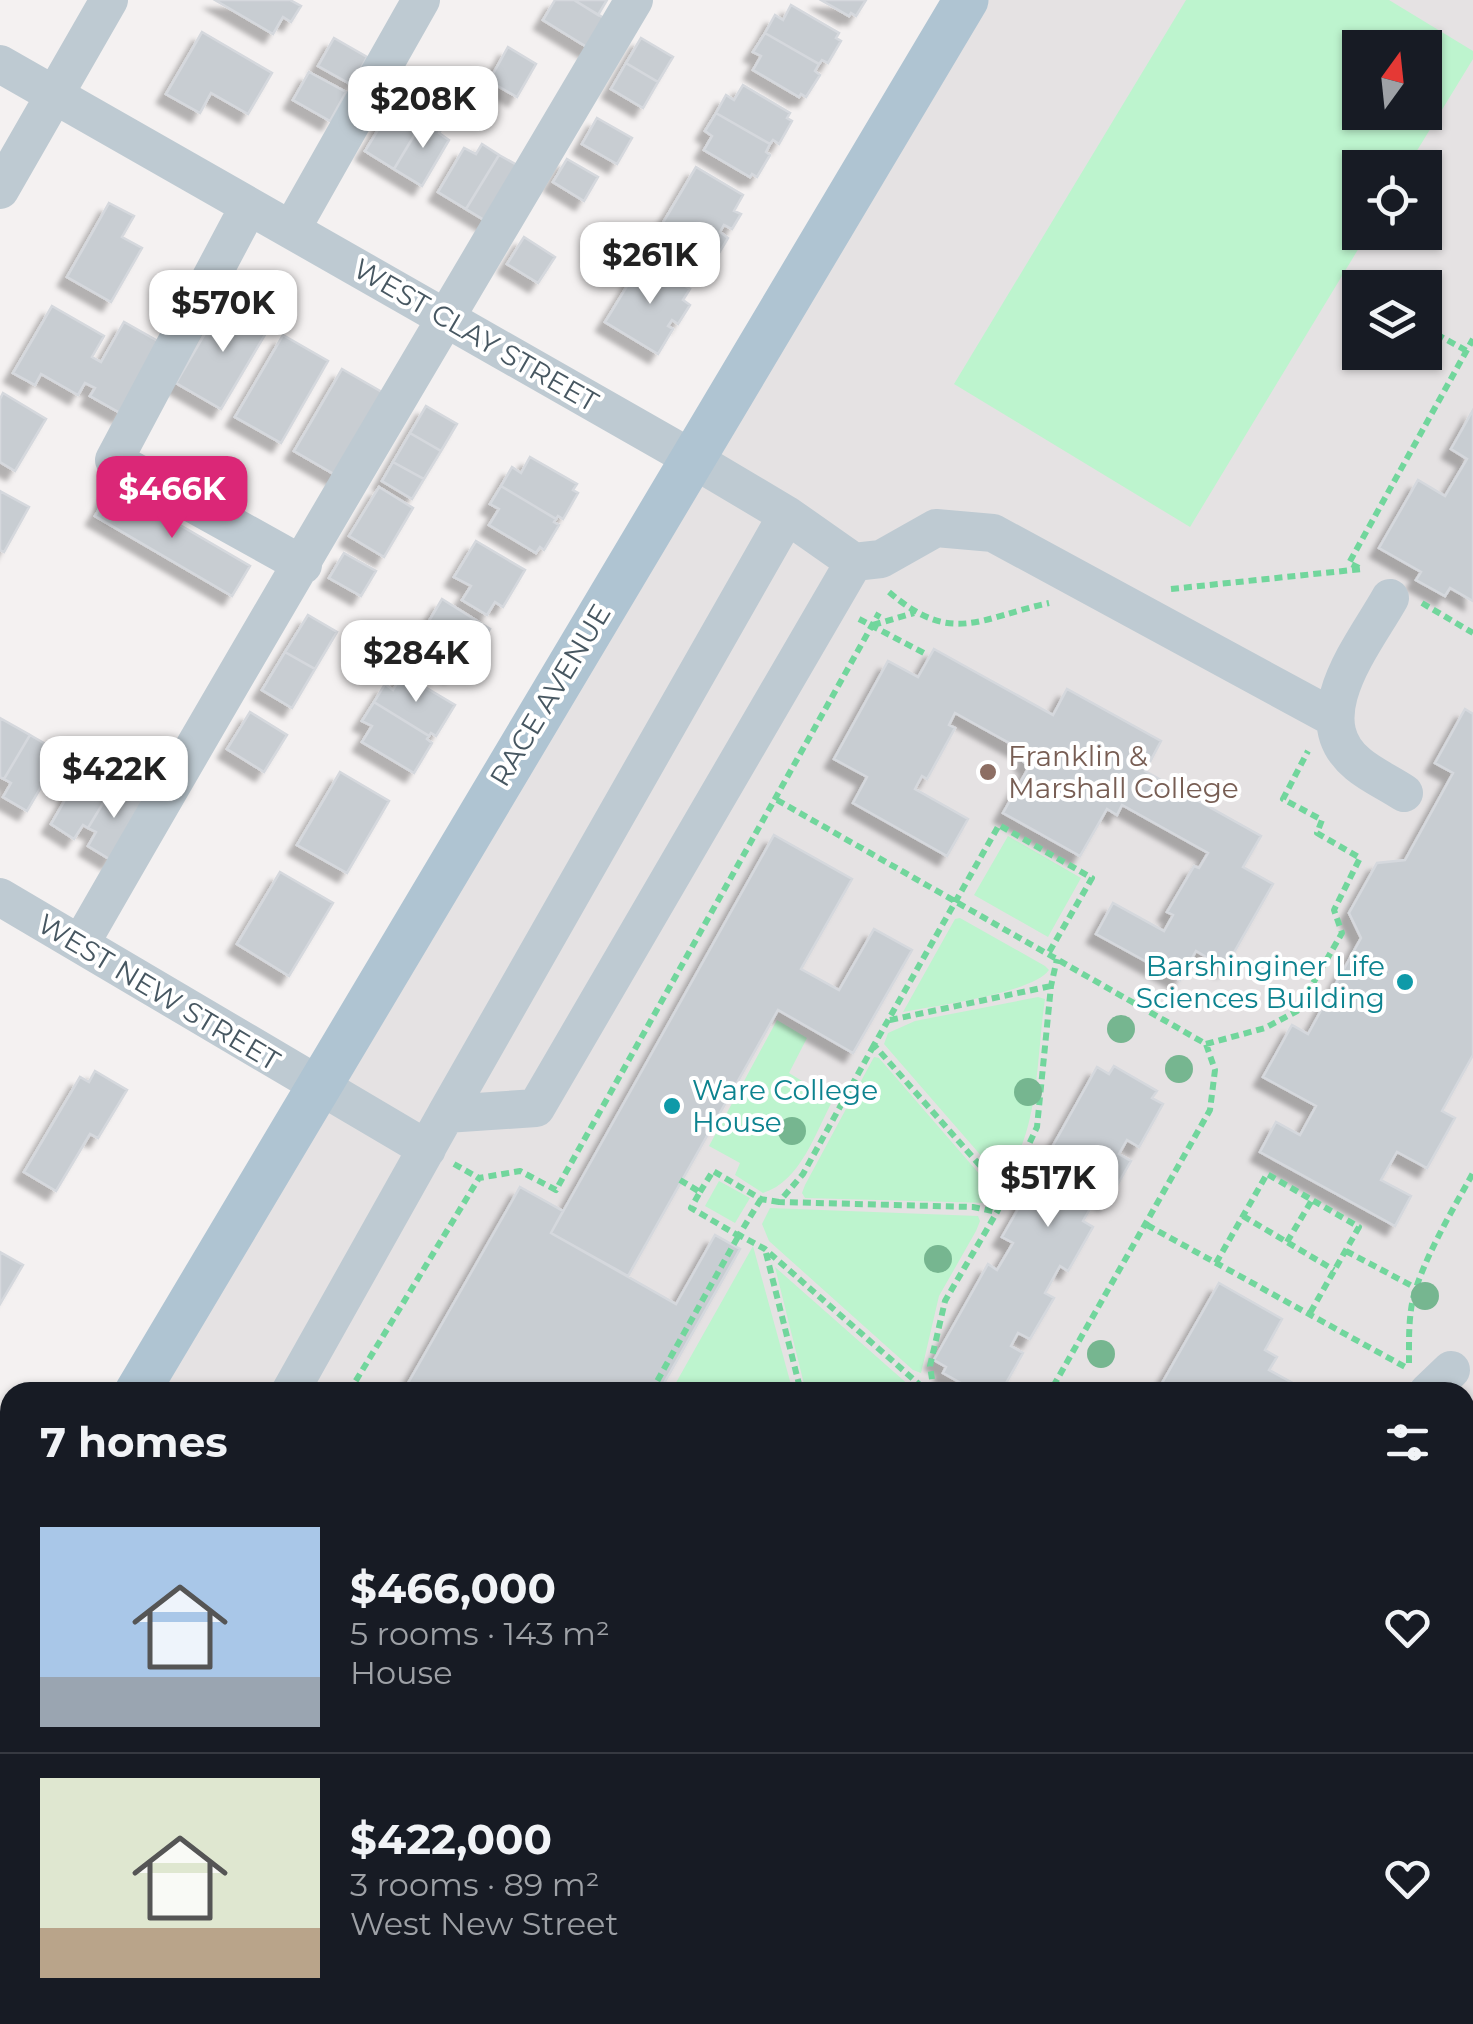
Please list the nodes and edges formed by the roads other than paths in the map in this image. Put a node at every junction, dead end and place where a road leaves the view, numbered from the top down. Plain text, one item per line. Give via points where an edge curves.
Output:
1 (109, 0) edge
2 (421, 0) edge
3 (634, 0) edge
4 (966, 0) edge
5 (0, 64) edge
6 (54, 95) junction
7 (0, 190) edge
8 (249, 206) junction
9 (291, 230) junction
10 (446, 318) junction
11 (691, 458) junction
12 (787, 515) junction
13 (854, 562) junction
14 (303, 565) junction
15 (1393, 591) road end
16 (1334, 718) junction
17 (1404, 793) dead end
18 (5, 910) edge
19 (81, 943) junction
20 (317, 1087) junction
21 (446, 1114) junction
22 (427, 1149) junction
23 (143, 1382) edge
24 (296, 1382) edge

1 - 6 street
2 - 9 street
3 - 10 street
4 - 11 main road, RACE AVENUE
5 - 6 street, WEST CLAY STREET
6 - 7 street
6 - 8 street, WEST CLAY STREET
8 - 9 street, WEST CLAY STREET
8 - 14 street via 114,460
9 - 10 street, WEST CLAY STREET
10 - 11 street, WEST CLAY STREET
10 - 14 street
11 - 12 street, WEST CLAY STREET
11 - 20 main road, RACE AVENUE
12 - 13 street, WEST CLAY STREET
12 - 21 street
13 - 16 street via 881,559 936,528 993,533
13 - 21 street via 536,1108
14 - 19 street
15 - 16 street via 1338,694
16 - 17 street via 1356,762
18 - 19 street, WEST NEW STREET
19 - 20 street, WEST NEW STREET
20 - 22 street, WEST NEW STREET
20 - 23 main road, RACE AVENUE
21 - 22 street
22 - 24 street

